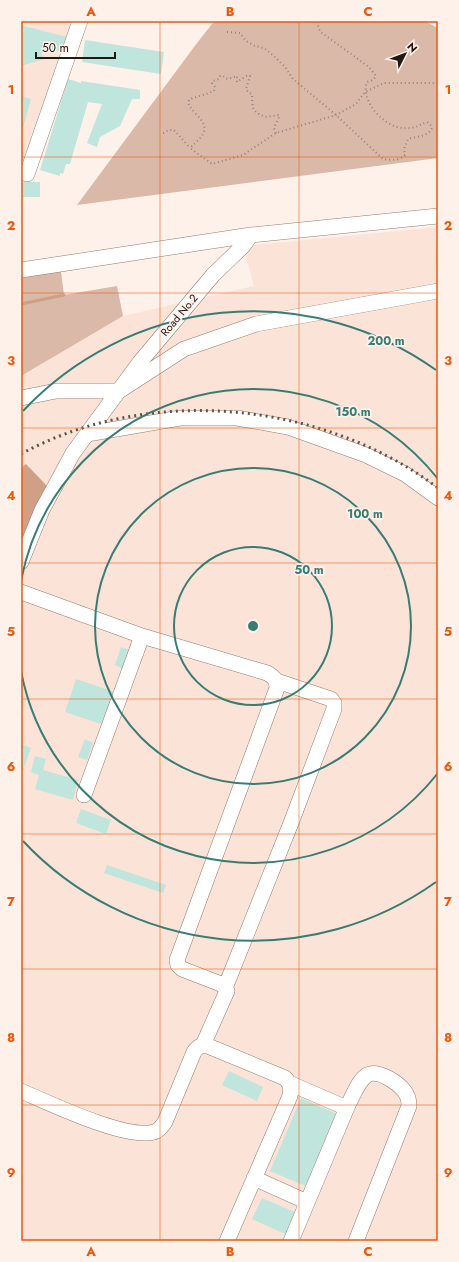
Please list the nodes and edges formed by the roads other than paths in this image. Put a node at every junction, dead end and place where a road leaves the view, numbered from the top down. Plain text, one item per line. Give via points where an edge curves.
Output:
1 (80, 21) edge
2 (26, 174) dead end
3 (438, 216) edge
4 (251, 235) junction
5 (21, 270) edge
6 (438, 291) edge
7 (119, 391) junction
8 (21, 398) edge
9 (87, 434) junction
10 (438, 498) edge
11 (21, 562) edge
12 (21, 592) edge
13 (142, 636) junction
14 (277, 681) junction
15 (84, 795) dead end
16 (224, 996) junction
17 (203, 1045) junction
18 (289, 1082) junction
19 (21, 1091) edge
20 (348, 1105) junction
21 (254, 1178) junction
22 (307, 1202) junction
23 (227, 1241) edge
24 (291, 1241) edge
25 (356, 1241) edge

1 - 2 street
3 - 4 street
4 - 5 street
4 - 7 street, Road No.2 via 140,362
6 - 7 street via 256,324 184,349
7 - 8 street via 56,391
7 - 9 street, Road No.2
9 - 10 street via 180,418 237,418 288,427 366,455 405,474
9 - 11 street, Road No.2 via 73,453 42,510
12 - 13 street
13 - 14 street via 267,673
13 - 15 street
14 - 16 street via 277,688 177,960 182,969 221,984
14 - 16 street via 332,699 334,709
16 - 17 street
17 - 18 street via 285,1078
17 - 19 street via 194,1052 165,1122 158,1131 136,1133 92,1120
18 - 20 street via 342,1106
18 - 21 street via 290,1096
20 - 22 street
20 - 25 street via 362,1079 376,1073 398,1084 408,1099 409,1106
21 - 22 street
21 - 23 street
22 - 24 street

